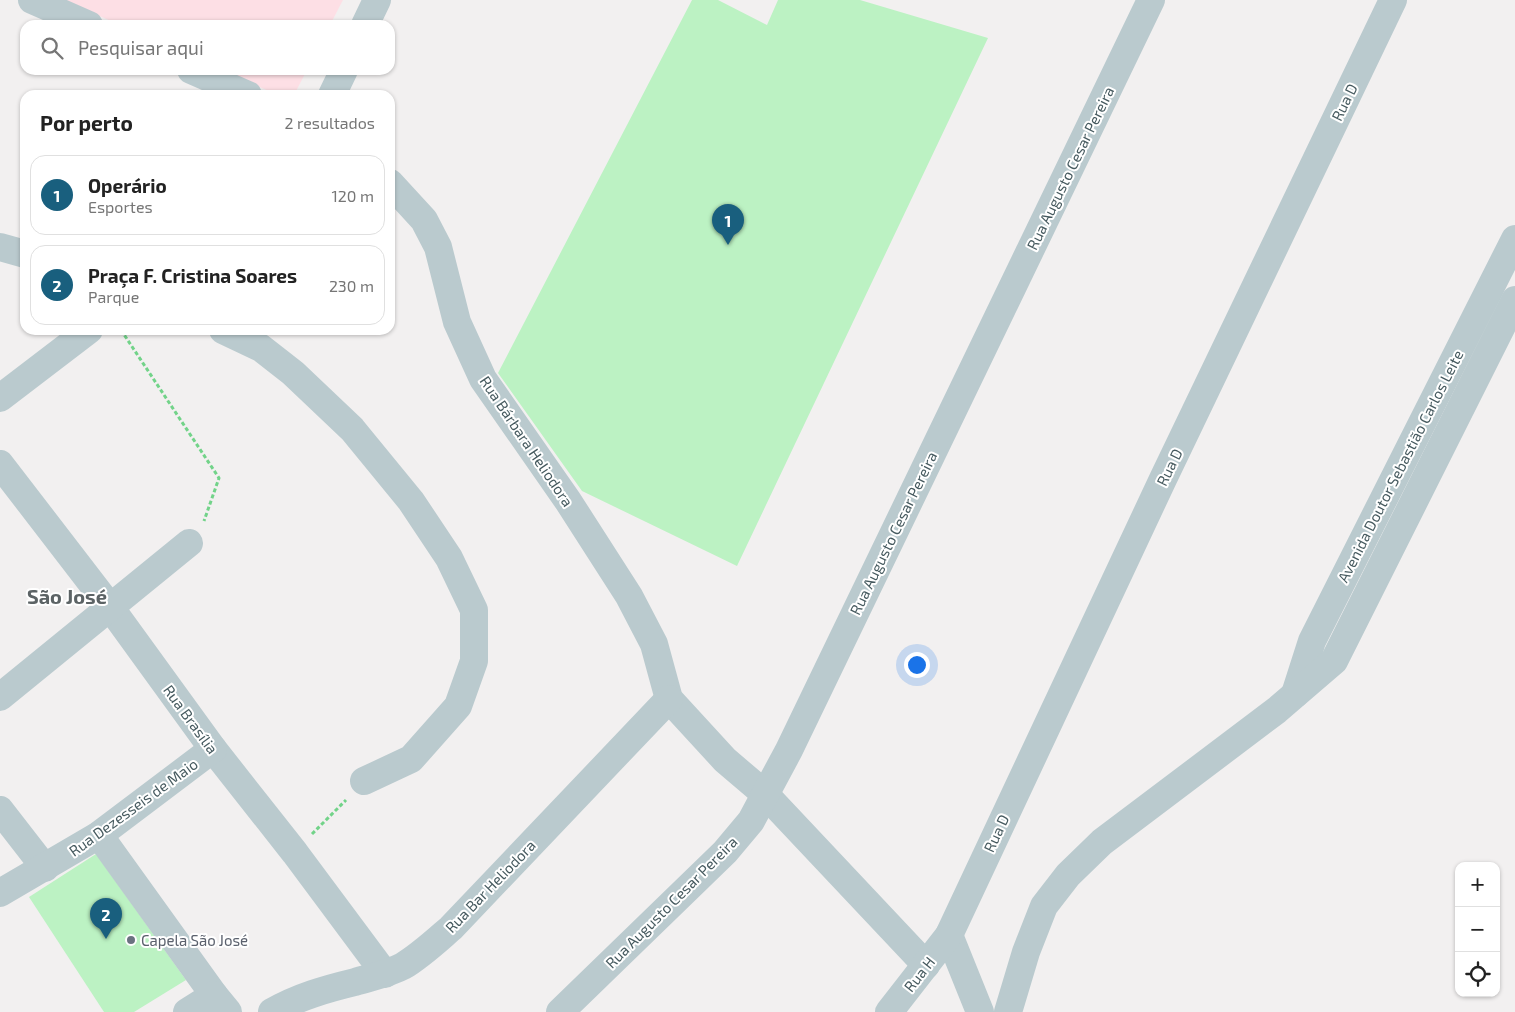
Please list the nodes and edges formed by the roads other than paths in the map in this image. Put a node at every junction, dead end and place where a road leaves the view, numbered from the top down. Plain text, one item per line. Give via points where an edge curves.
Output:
1 (32, 0) edge
2 (377, 0) edge
3 (1151, 0) edge
4 (1393, 0) edge
5 (78, 20) edge
6 (368, 20) edge
7 (202, 75) edge
8 (342, 75) edge
9 (237, 90) edge
10 (334, 90) edge
11 (395, 188) edge
12 (1515, 239) edge
13 (0, 247) edge
14 (20, 253) edge
15 (1506, 278) edge
16 (1515, 300) edge
17 (82, 335) edge
18 (234, 335) edge
19 (0, 398) edge
20 (0, 464) edge
21 (189, 543) dead end
22 (1358, 551) junction
23 (1383, 563) junction
24 (110, 607) junction
25 (1294, 696) junction
26 (0, 697) edge
27 (669, 700) junction
28 (213, 749) junction
29 (364, 781) road end
30 (765, 794) junction
31 (0, 810) edge
32 (99, 835) junction
33 (45, 868) junction
34 (0, 894) edge
35 (949, 935) junction
36 (926, 965) junction
37 (385, 974) junction
38 (221, 1003) edge
39 (187, 1012) edge
40 (272, 1012) edge
41 (560, 1012) edge
42 (889, 1012) edge
43 (980, 1012) edge
44 (1008, 1012) edge

1 - 5 street
2 - 6 street
3 - 30 street, Rua Augusto Cesar Pereira
4 - 35 street, Rua D
7 - 9 street
8 - 10 street
11 - 27 street, Rua Bárbara Heliodora via 424,220 438,247 457,322 483,379 629,596 654,644
12 - 15 street, Avenida Doutor Sebastião Carlos Leite
13 - 14 street
15 - 22 street, Avenida Doutor Sebastião Carlos Leite
16 - 23 street, Avenida Doutor Sebastião Carlos Leite
17 - 19 street
18 - 29 street via 261,348 293,373 352,429 411,501 449,558 474,610 474,661 458,706 411,759
20 - 24 street, Rua Brasília
21 - 24 street
22 - 23 street
22 - 25 street, Avenida Doutor Sebastião Carlos Leite via 1312,641
23 - 25 street, Avenida Doutor Sebastião Carlos Leite via 1334,661
24 - 26 street
24 - 28 street, Rua Brasília
25 - 44 street, Avenida Doutor Sebastião Carlos Leite via 1102,842 1068,875 1044,906
27 - 30 street via 725,760
27 - 37 street, Rua Bar Heliodora via 451,928 402,967
28 - 32 street, Rua Dezesseis de Maio
28 - 37 street, Rua Brasília
30 - 36 street
30 - 41 street, Rua Augusto Cesar Pereira via 751,821 725,852
31 - 33 street
32 - 33 street, Rua Dezesseis de Maio
32 - 38 street
33 - 34 street, Rua Dezesseis de Maio
35 - 36 street, Rua H
35 - 43 street
36 - 42 street, Rua H
37 - 40 street, Rua Bar Heliodora via 320,991
38 - 39 street

